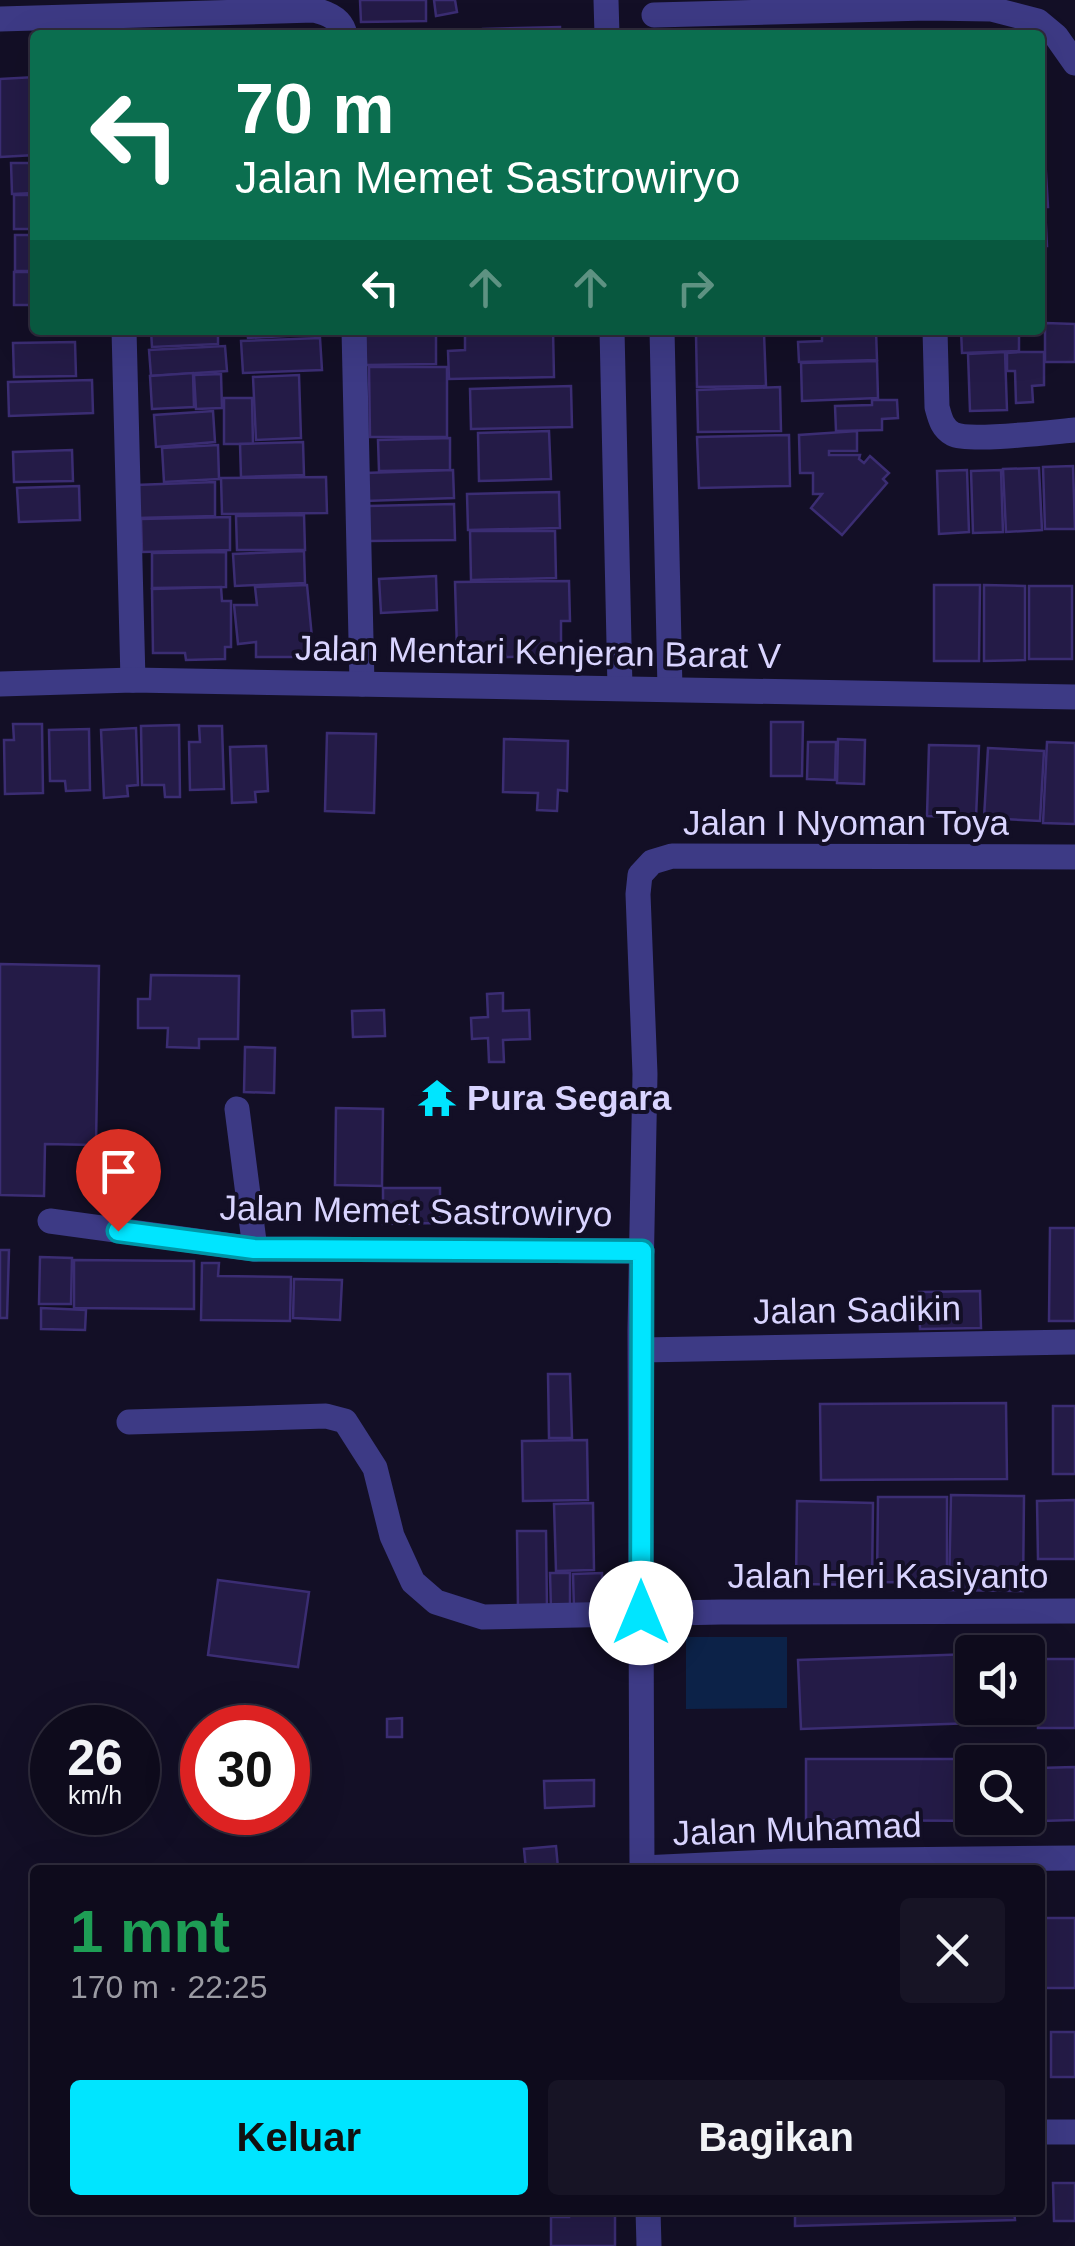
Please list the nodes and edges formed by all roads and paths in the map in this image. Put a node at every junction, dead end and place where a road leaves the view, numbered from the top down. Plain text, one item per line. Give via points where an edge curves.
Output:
1 (606, 0) edge
2 (927, 8) junction
3 (654, 17) edge
4 (0, 19) edge
5 (116, 26) edge
6 (344, 30) edge
7 (606, 30) edge
8 (928, 30) edge
9 (1075, 63) edge
10 (124, 335) edge
11 (354, 335) edge
12 (612, 335) edge
13 (662, 335) edge
14 (935, 335) edge
15 (1075, 430) edge
16 (132, 680) junction
17 (0, 684) edge
18 (362, 684) junction
19 (620, 688) junction
20 (670, 689) junction
21 (1075, 697) edge
22 (1075, 858) edge
23 (237, 1109) dead end
24 (50, 1222) dead end
25 (254, 1249) junction
26 (642, 1251) junction
27 (1075, 1342) edge
28 (641, 1350) junction
29 (129, 1422) dead end
30 (1075, 1611) edge
31 (641, 1613) junction
32 (1075, 1858) edge
33 (642, 1865) edge
34 (716, 1865) edge
35 (1045, 2132) edge
36 (1075, 2132) edge
37 (648, 2215) edge
38 (649, 2246) edge

1 - 7 street
2 - 3 street
2 - 8 street
2 - 9 street via 991,9 1038,21
4 - 5 street
5 - 6 street via 314,10 328,13
10 - 16 street
11 - 18 street
12 - 19 street
13 - 20 street
14 - 15 street via 937,407 949,432 977,437
16 - 17 street, Jalan Mentari Kenjeran Barat V
16 - 18 street, Jalan Mentari Kenjeran Barat V
18 - 19 street, Jalan Mentari Kenjeran Barat V
19 - 20 street, Jalan Mentari Kenjeran Barat V
20 - 21 street, Jalan Mentari Kenjeran Barat V
22 - 26 street, Jalan I Nyoman Toya via 672,856 652,862 640,875 638,894
23 - 25 street
24 - 25 street, Jalan Memet Sastrowiryo
25 - 26 street, Jalan Memet Sastrowiryo
26 - 28 street, Jalan Memet Sastrowiryo
27 - 28 street, Jalan Sadikin
28 - 31 street, Jalan Memet Sastrowiryo
29 - 31 street, Jalan Heri Kasiyanto via 326,1416 345,1421 375,1468 392,1536 413,1582 436,1602 483,1617
30 - 31 street, Jalan Heri Kasiyanto
31 - 33 street, Jalan Memet Sastrowiryo
32 - 34 street, Jalan Muhamad
35 - 36 street
37 - 38 street

